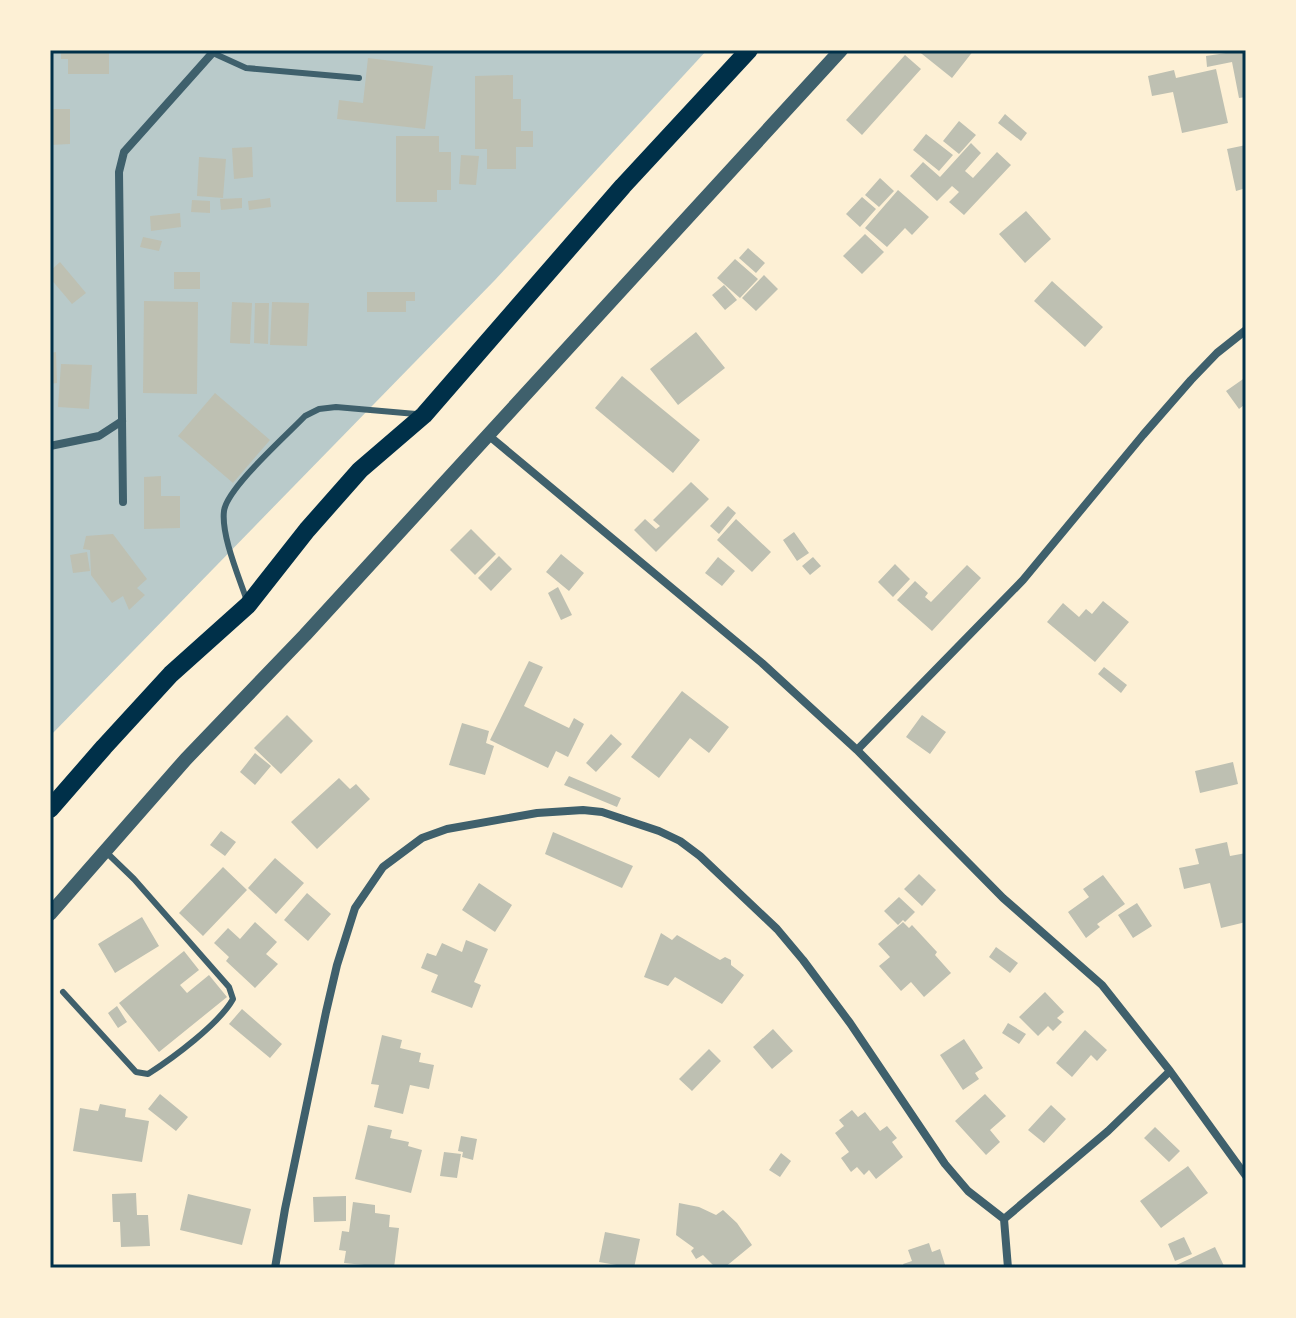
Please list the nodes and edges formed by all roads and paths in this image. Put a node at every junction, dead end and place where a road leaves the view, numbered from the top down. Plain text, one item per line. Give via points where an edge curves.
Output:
1 (749, 50) edge
2 (841, 50) edge
3 (214, 52) edge
4 (359, 78) dead end
5 (1246, 330) edge
6 (424, 415) junction
7 (122, 421) junction
8 (488, 435) junction
9 (50, 446) edge
10 (123, 502) dead end
11 (248, 605) junction
12 (857, 750) junction
13 (50, 809) edge
14 (105, 851) junction
15 (50, 914) edge
16 (63, 992) dead end
17 (1170, 1071) junction
18 (1246, 1176) edge
19 (1004, 1219) junction
20 (275, 1268) edge
21 (1008, 1268) edge

1 - 6 main road
2 - 8 street
3 - 4 lane via 246,68
3 - 7 street via 124,152 119,172
5 - 12 street via 1174,399 1023,580
6 - 11 main road via 360,470
6 - 11 lane via 319,409 305,416 232,492 224,508 225,528
7 - 9 street via 99,436
7 - 10 street
8 - 12 street via 762,663
8 - 14 street
11 - 13 main road via 171,674
12 - 17 street via 1003,898 1102,985
14 - 15 street
14 - 16 lane via 229,987 233,999 227,1010 148,1074 136,1072
17 - 18 street
17 - 19 street
19 - 20 street via 968,1191 945,1164 794,949 700,856 680,841 631,820 583,810 552,812 485,821 422,838 383,867 355,908 329,1000
19 - 21 street

